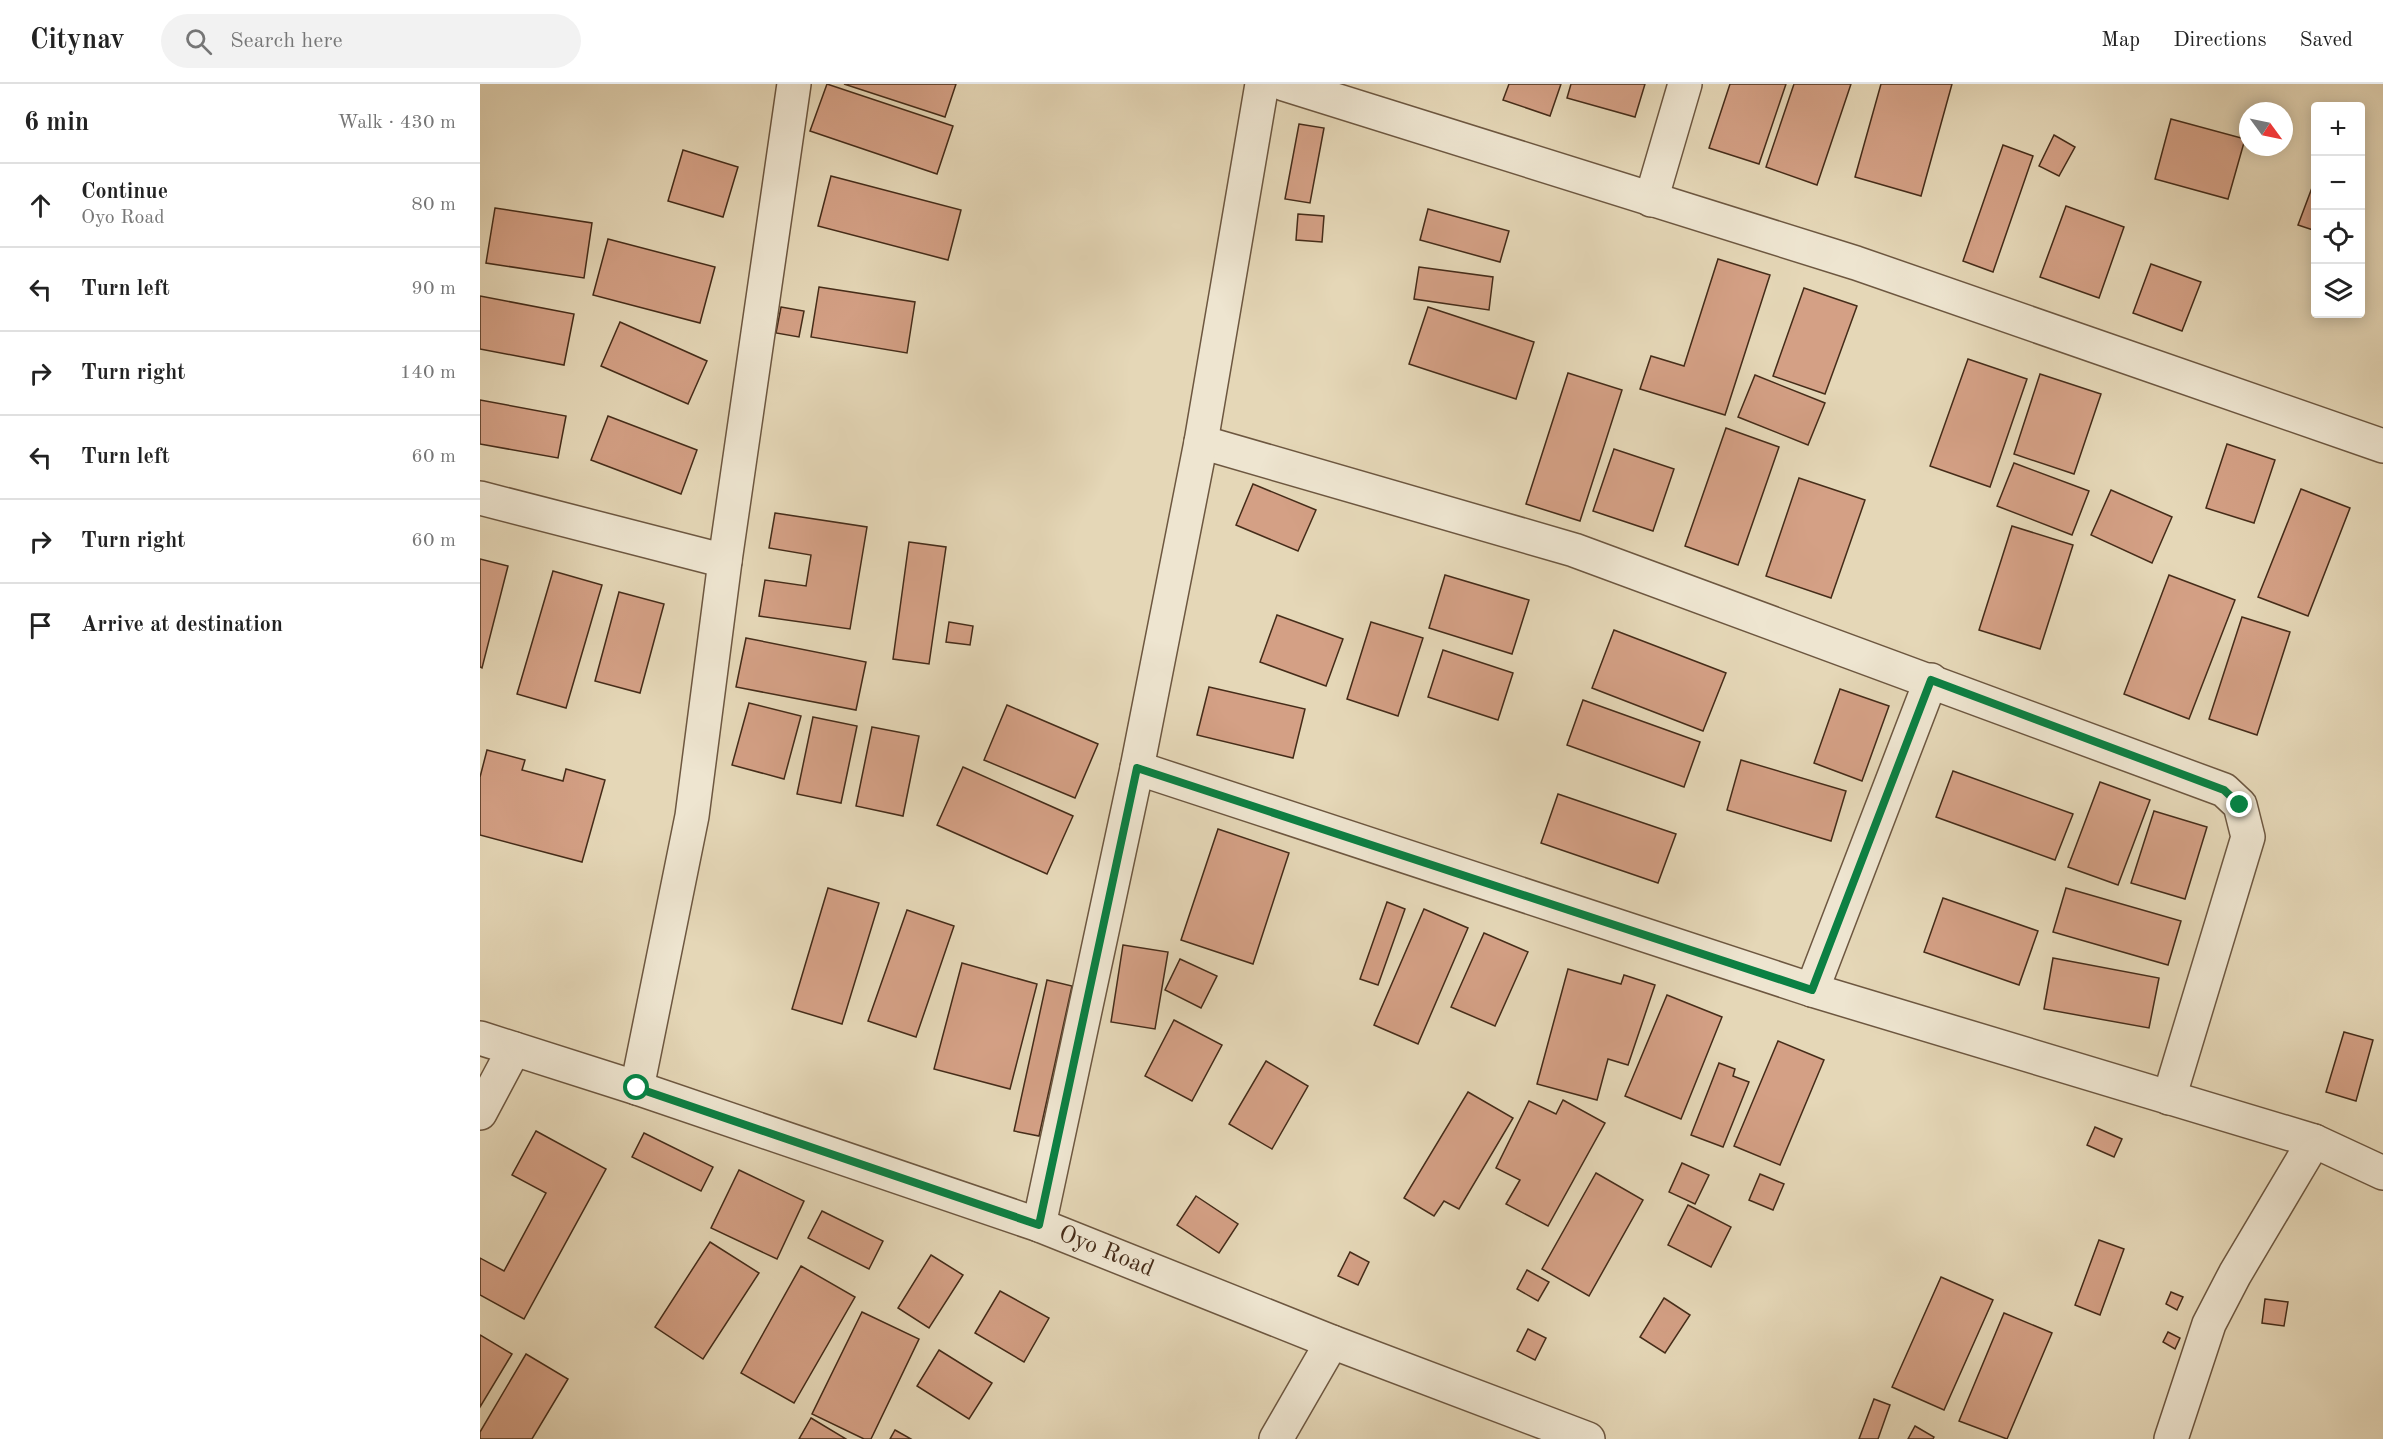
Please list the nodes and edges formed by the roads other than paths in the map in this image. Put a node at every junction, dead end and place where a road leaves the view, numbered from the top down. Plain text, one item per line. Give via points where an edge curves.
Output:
1 (794, 84) edge
2 (1262, 84) edge
3 (1284, 84) edge
4 (1685, 84) edge
5 (1651, 200) junction
6 (1202, 442) junction
7 (2383, 446) edge
8 (480, 498) edge
9 (725, 561) junction
10 (1931, 680) junction
11 (1137, 768) junction
12 (1812, 990) junction
13 (480, 1038) edge
14 (514, 1049) junction
15 (637, 1088) junction
16 (2169, 1098) junction
17 (480, 1113) edge
18 (2314, 1141) junction
19 (2383, 1173) edge
20 (1039, 1225) junction
21 (1332, 1342) junction
22 (1276, 1439) edge
23 (1588, 1439) edge
24 (2171, 1439) edge

1 - 9 street
2 - 6 street
3 - 5 street
4 - 5 street
5 - 7 street via 1856,264
6 - 10 street via 1574,550
6 - 11 street
8 - 9 street
9 - 15 street via 692,816
10 - 12 street
10 - 16 street via 2224,790 2240,805 2248,837
11 - 12 street
11 - 20 street
12 - 16 street
13 - 14 street, Oyo Road
14 - 15 street, Oyo Road
14 - 17 street
15 - 20 street, Oyo Road
16 - 18 street
18 - 19 street
18 - 24 street via 2209,1324
20 - 21 street, Oyo Road
21 - 22 street
21 - 23 street, Oyo Road

